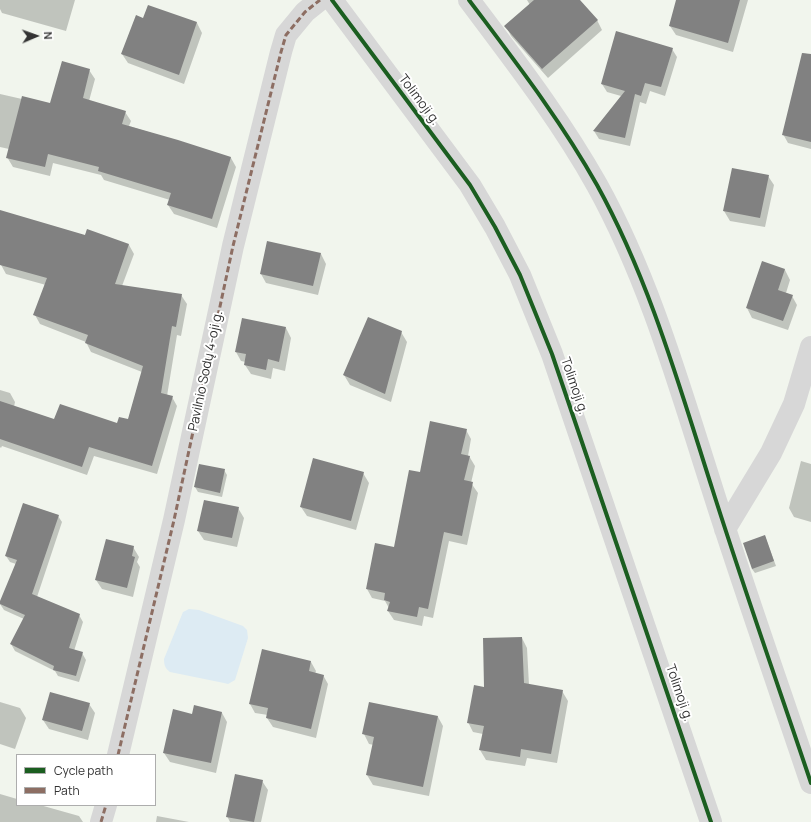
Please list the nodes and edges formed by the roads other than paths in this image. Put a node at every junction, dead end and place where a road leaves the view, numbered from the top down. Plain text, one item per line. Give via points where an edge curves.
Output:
1 (320, 0) edge
2 (332, 0) edge
3 (469, 0) edge
4 (811, 347) edge
5 (725, 529) junction
6 (118, 754) edge
7 (811, 783) edge
8 (106, 806) edge
9 (101, 822) edge
10 (711, 822) edge

1 - 6 street, Pavilnio Sodų 4-oji g. via 305,12 286,35 281,52 233,246 174,520
2 - 10 street, Tolimoji g. via 470,185 520,275 552,354
3 - 5 street via 548,107 597,185 633,259 673,366
4 - 5 street via 794,404 774,446
5 - 7 street
8 - 9 street

